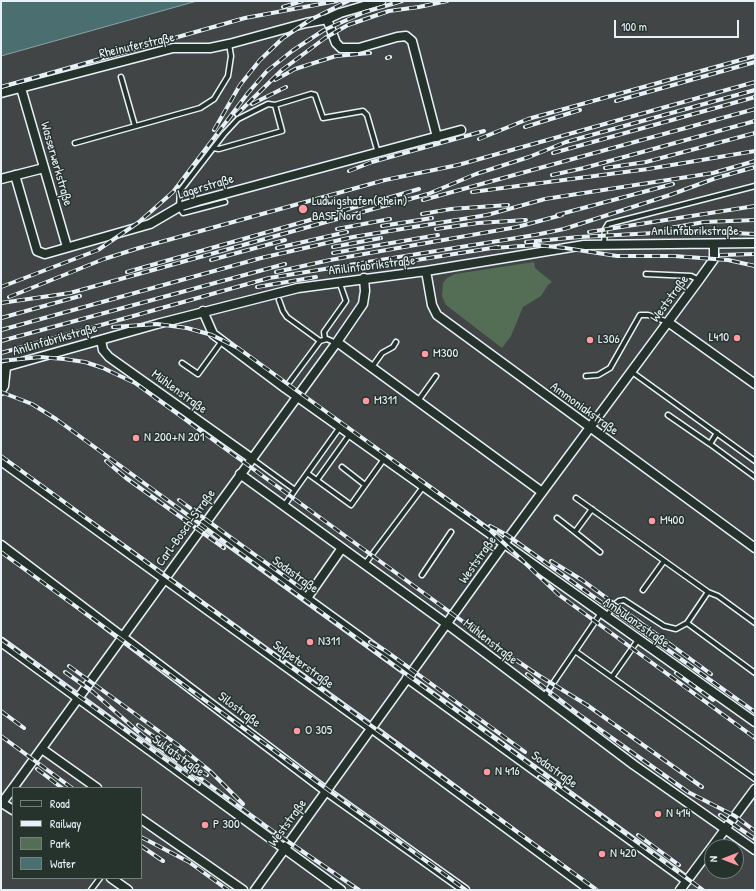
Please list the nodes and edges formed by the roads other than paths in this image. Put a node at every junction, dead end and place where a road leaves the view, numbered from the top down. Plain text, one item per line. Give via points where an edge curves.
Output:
1 (381, 1) edge
2 (327, 19) junction
3 (229, 44) junction
4 (121, 77) dead end
5 (21, 88) junction
6 (1, 93) edge
7 (275, 105) junction
8 (135, 126) junction
9 (461, 130) dead end
10 (437, 137) junction
11 (75, 142) dead end
12 (213, 148) junction
13 (378, 153) junction
14 (44, 168) junction
15 (15, 175) junction
16 (1, 179) edge
17 (755, 186) edge
18 (225, 202) dead end
19 (179, 207) junction
20 (755, 243) edge
21 (604, 244) junction
22 (714, 244) junction
23 (67, 247) junction
24 (426, 271) junction
25 (646, 274) dead end
26 (364, 278) junction
27 (699, 280) junction
28 (339, 281) junction
29 (280, 300) dead end
30 (203, 312) junction
31 (668, 322) junction
32 (325, 339) junction
33 (101, 340) junction
34 (222, 341) junction
35 (320, 341) junction
36 (337, 342) junction
37 (396, 342) dead end
38 (182, 363) dead end
39 (3, 367) edge
40 (372, 367) junction
41 (632, 372) junction
42 (436, 376) dead end
43 (586, 376) dead end
44 (755, 384) edge
45 (285, 388) junction
46 (1, 391) edge
47 (296, 396) junction
48 (418, 401) junction
49 (668, 415) dead end
50 (340, 427) junction
51 (590, 428) junction
52 (717, 433) junction
53 (350, 434) junction
54 (710, 444) junction
55 (251, 458) junction
56 (384, 459) junction
57 (1, 460) edge
58 (755, 460) edge
59 (342, 467) dead end
60 (307, 473) junction
61 (240, 474) junction
62 (755, 477) edge
63 (317, 480) junction
64 (366, 485) junction
65 (423, 486) junction
66 (295, 490) junction
67 (542, 492) junction
68 (576, 498) dead end
69 (284, 506) junction
70 (592, 509) junction
71 (557, 518) dead end
72 (204, 524) junction
73 (451, 532) dead end
74 (575, 532) junction
75 (504, 544) junction
76 (1, 545) edge
77 (342, 548) junction
78 (755, 548) edge
79 (600, 552) dead end
80 (664, 561) junction
81 (365, 565) junction
82 (422, 575) dead end
83 (164, 580) junction
84 (643, 590) dead end
85 (708, 592) junction
86 (307, 598) junction
87 (604, 615) junction
88 (687, 623) junction
89 (755, 623) edge
90 (447, 624) junction
91 (123, 637) junction
92 (638, 640) junction
93 (1, 642) edge
94 (575, 651) junction
95 (755, 673) edge
96 (409, 676) junction
97 (612, 677) junction
98 (79, 698) junction
99 (543, 698) junction
100 (755, 722) edge
101 (371, 728) junction
102 (42, 749) junction
103 (755, 779) edge
104 (14, 787) edge
105 (96, 787) edge
106 (12, 789) edge
107 (755, 789) edge
108 (326, 791) junction
109 (2, 803) edge
110 (12, 809) edge
111 (142, 820) edge
112 (725, 829) junction
113 (718, 839) edge
114 (284, 849) junction
115 (755, 850) edge
116 (704, 858) edge
117 (99, 879) edge
118 (112, 879) edge
119 (687, 881) junction
120 (91, 890) edge
121 (128, 890) edge
122 (243, 890) edge
123 (255, 890) edge
124 (341, 890) edge
125 (465, 890) edge
126 (590, 890) edge
127 (680, 890) edge

1 - 2 street, Rheinuferstraße via 340,12
2 - 3 street, Rheinuferstraße
2 - 10 street via 336,43 341,48 359,48 406,36 412,41
3 - 5 street, Rheinuferstraße via 210,48 173,48
3 - 8 lane via 231,56 228,76 214,99 200,108
4 - 8 lane
5 - 6 street, Rheinuferstraße
5 - 14 street, Wasserwerkstraße
7 - 12 lane via 268,104 238,119
7 - 12 lane via 282,131 219,149
7 - 13 lane via 311,94 315,95 323,118 363,111 367,115
8 - 11 lane
9 - 10 street, Lagerstraße
10 - 13 street, Lagerstraße
12 - 19 lane via 180,191
13 - 19 street, Lagerstraße
14 - 15 street
14 - 23 street, Wasserwerkstraße
15 - 16 street
15 - 23 street, Lagerstraße via 37,251 46,254
17 - 21 lane via 608,224
18 - 19 lane via 186,213
19 - 23 street, Lagerstraße via 150,224
20 - 22 street, Anilinfabrikstraße
21 - 22 street, Anilinfabrikstraße
21 - 24 street, Anilinfabrikstraße via 584,245
22 - 27 street, Weststraße via 714,259
24 - 26 street, Anilinfabrikstraße
24 - 51 street, Ammoniakstraße via 432,305 437,314
25 - 27 lane via 691,276
26 - 28 street, Anilinfabrikstraße
26 - 36 street, Carl-Bosch-Straße via 363,304
27 - 31 street, Weststraße
28 - 30 street, Anilinfabrikstraße via 298,288
28 - 32 lane via 346,301 324,332
29 - 35 lane via 287,317
30 - 33 street, Anilinfabrikstraße
30 - 34 street, Ambulanzstraße via 211,331
31 - 41 street, Weststraße
31 - 43 lane via 640,315 610,368 598,375
31 - 44 street
32 - 35 lane
32 - 36 lane
33 - 39 street, Anilinfabrikstraße
33 - 55 street, Mühlenstraße via 103,350 109,357
34 - 38 lane via 198,374
34 - 45 street, Ambulanzstraße
35 - 45 lane
36 - 40 street
36 - 47 street, Carl-Bosch-Straße
37 - 40 lane via 393,347 382,353
39 - 46 street via 4,386
40 - 48 street
41 - 51 street, Weststraße
41 - 52 lane
42 - 48 lane
45 - 47 street, Ambulanzstraße
47 - 50 street, Ambulanzstraße
47 - 55 street, Carl-Bosch-Straße
48 - 67 street
49 - 54 lane
50 - 53 street, Ambulanzstraße
50 - 60 lane
51 - 67 street, Weststraße
51 - 78 street, Ammoniakstraße
52 - 54 lane
52 - 58 lane
53 - 56 street, Ambulanzstraße
53 - 63 lane
54 - 62 lane
55 - 61 street, Carl-Bosch-Straße
55 - 66 lane
56 - 64 lane
56 - 65 street, Ambulanzstraße
57 - 83 street, Salpeterstraße
59 - 64 lane
60 - 63 lane
60 - 66 lane
61 - 69 street, Mühlenstraße
61 - 72 street, Carl-Bosch-Straße
63 - 64 lane via 351,505
65 - 75 street, Ambulanzstraße
65 - 81 lane
66 - 69 lane
67 - 75 street, Weststraße
68 - 70 lane
69 - 77 street, Mühlenstraße
70 - 74 lane
70 - 80 lane
71 - 74 lane
72 - 83 street, Carl-Bosch-Straße
72 - 86 street, Sodastraße
73 - 82 lane
74 - 79 lane
75 - 87 street, Ambulanzstraße
75 - 90 street, Weststraße
76 - 91 street, Silostraße
77 - 81 street, Mühlenstraße
77 - 86 street
80 - 84 lane
80 - 85 lane
81 - 90 street, Mühlenstraße
83 - 91 street, Carl-Bosch-Straße
83 - 101 street, Salpeterstraße
85 - 88 lane
85 - 89 lane via 718,596
86 - 96 street, Sodastraße
87 - 88 lane via 615,604 624,600 670,629 682,627
87 - 92 street, Ambulanzstraße
87 - 94 lane
88 - 95 lane
90 - 96 street, Weststraße
90 - 99 street, Mühlenstraße
91 - 98 street, Carl-Bosch-Straße
91 - 108 street, Silostraße
92 - 97 lane
92 - 100 street, Ambulanzstraße
93 - 98 street, Sulfatstraße
94 - 97 lane
94 - 99 lane
96 - 101 street, Weststraße
96 - 119 street, Sodastraße
97 - 103 lane
98 - 102 street, Carl-Bosch-Straße
98 - 114 street, Sulfatstraße
99 - 112 street, Mühlenstraße via 634,766
101 - 108 street, Weststraße
101 - 126 street, Salpeterstraße
102 - 104 street, Carl-Bosch-Straße
102 - 105 street
106 - 109 street, Carl-Bosch-Straße
107 - 112 street
108 - 114 street, Weststraße
108 - 125 street, Silostraße
109 - 110 street
111 - 122 street
112 - 113 street
112 - 115 street, Mühlenstraße
114 - 123 street, Weststraße
114 - 124 street, Sulfatstraße
116 - 119 street
117 - 120 lane
118 - 121 street
119 - 127 street

